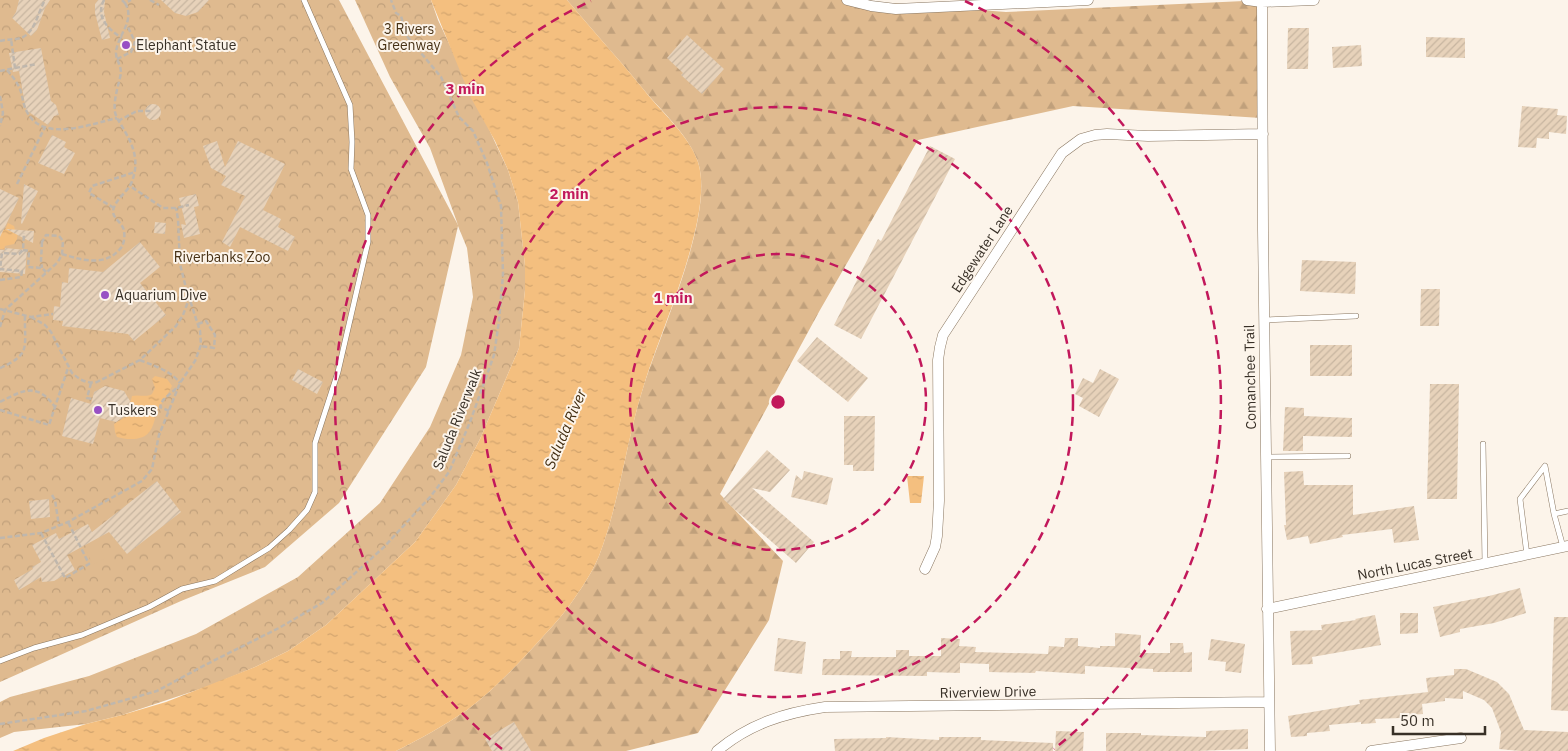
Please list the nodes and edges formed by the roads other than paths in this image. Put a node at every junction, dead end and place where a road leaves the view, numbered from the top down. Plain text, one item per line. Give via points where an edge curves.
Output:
1 (304, 0) edge
2 (847, 0) edge
3 (1088, 0) edge
4 (1247, 0) edge
5 (1314, 0) edge
6 (1262, 2) junction
7 (1262, 134) junction
8 (1356, 316) dead end
9 (1264, 320) junction
10 (1483, 444) dead end
11 (1348, 456) dead end
12 (1265, 457) junction
13 (1568, 511) edge
14 (1554, 514) junction
15 (1565, 547) edge
16 (1527, 555) junction
17 (1485, 564) junction
18 (925, 569) dead end
19 (1267, 609) junction
20 (0, 661) edge
21 (1269, 702) junction
22 (1461, 738) dead end
23 (717, 751) edge
24 (1270, 751) edge
25 (1371, 751) edge

1 - 20 lane via 350,105 351,169 368,215 368,242 338,372 315,443 315,492 312,500 302,518 269,548 215,581 182,589 82,635
2 - 3 street via 896,9
4 - 6 street
5 - 6 street
6 - 7 street, Comanchee Trail
7 - 9 street, Comanchee Trail
7 - 18 street, Edgewater Lane via 1096,135 1081,139 1062,153 941,341 938,360 937,536
8 - 9 lane
9 - 12 street, Comanchee Trail
10 - 17 lane
11 - 12 lane
12 - 19 street, Comanchee Trail
13 - 14 lane
14 - 15 lane
14 - 16 lane via 1545,466 1520,499
15 - 16 street, North Lucas Street
16 - 17 street, North Lucas Street
17 - 19 street, North Lucas Street
19 - 21 street, Comanchee Trail
21 - 23 street, Riverview Drive via 825,707 781,715 729,741
21 - 24 street, Comanchee Trail
22 - 25 street

